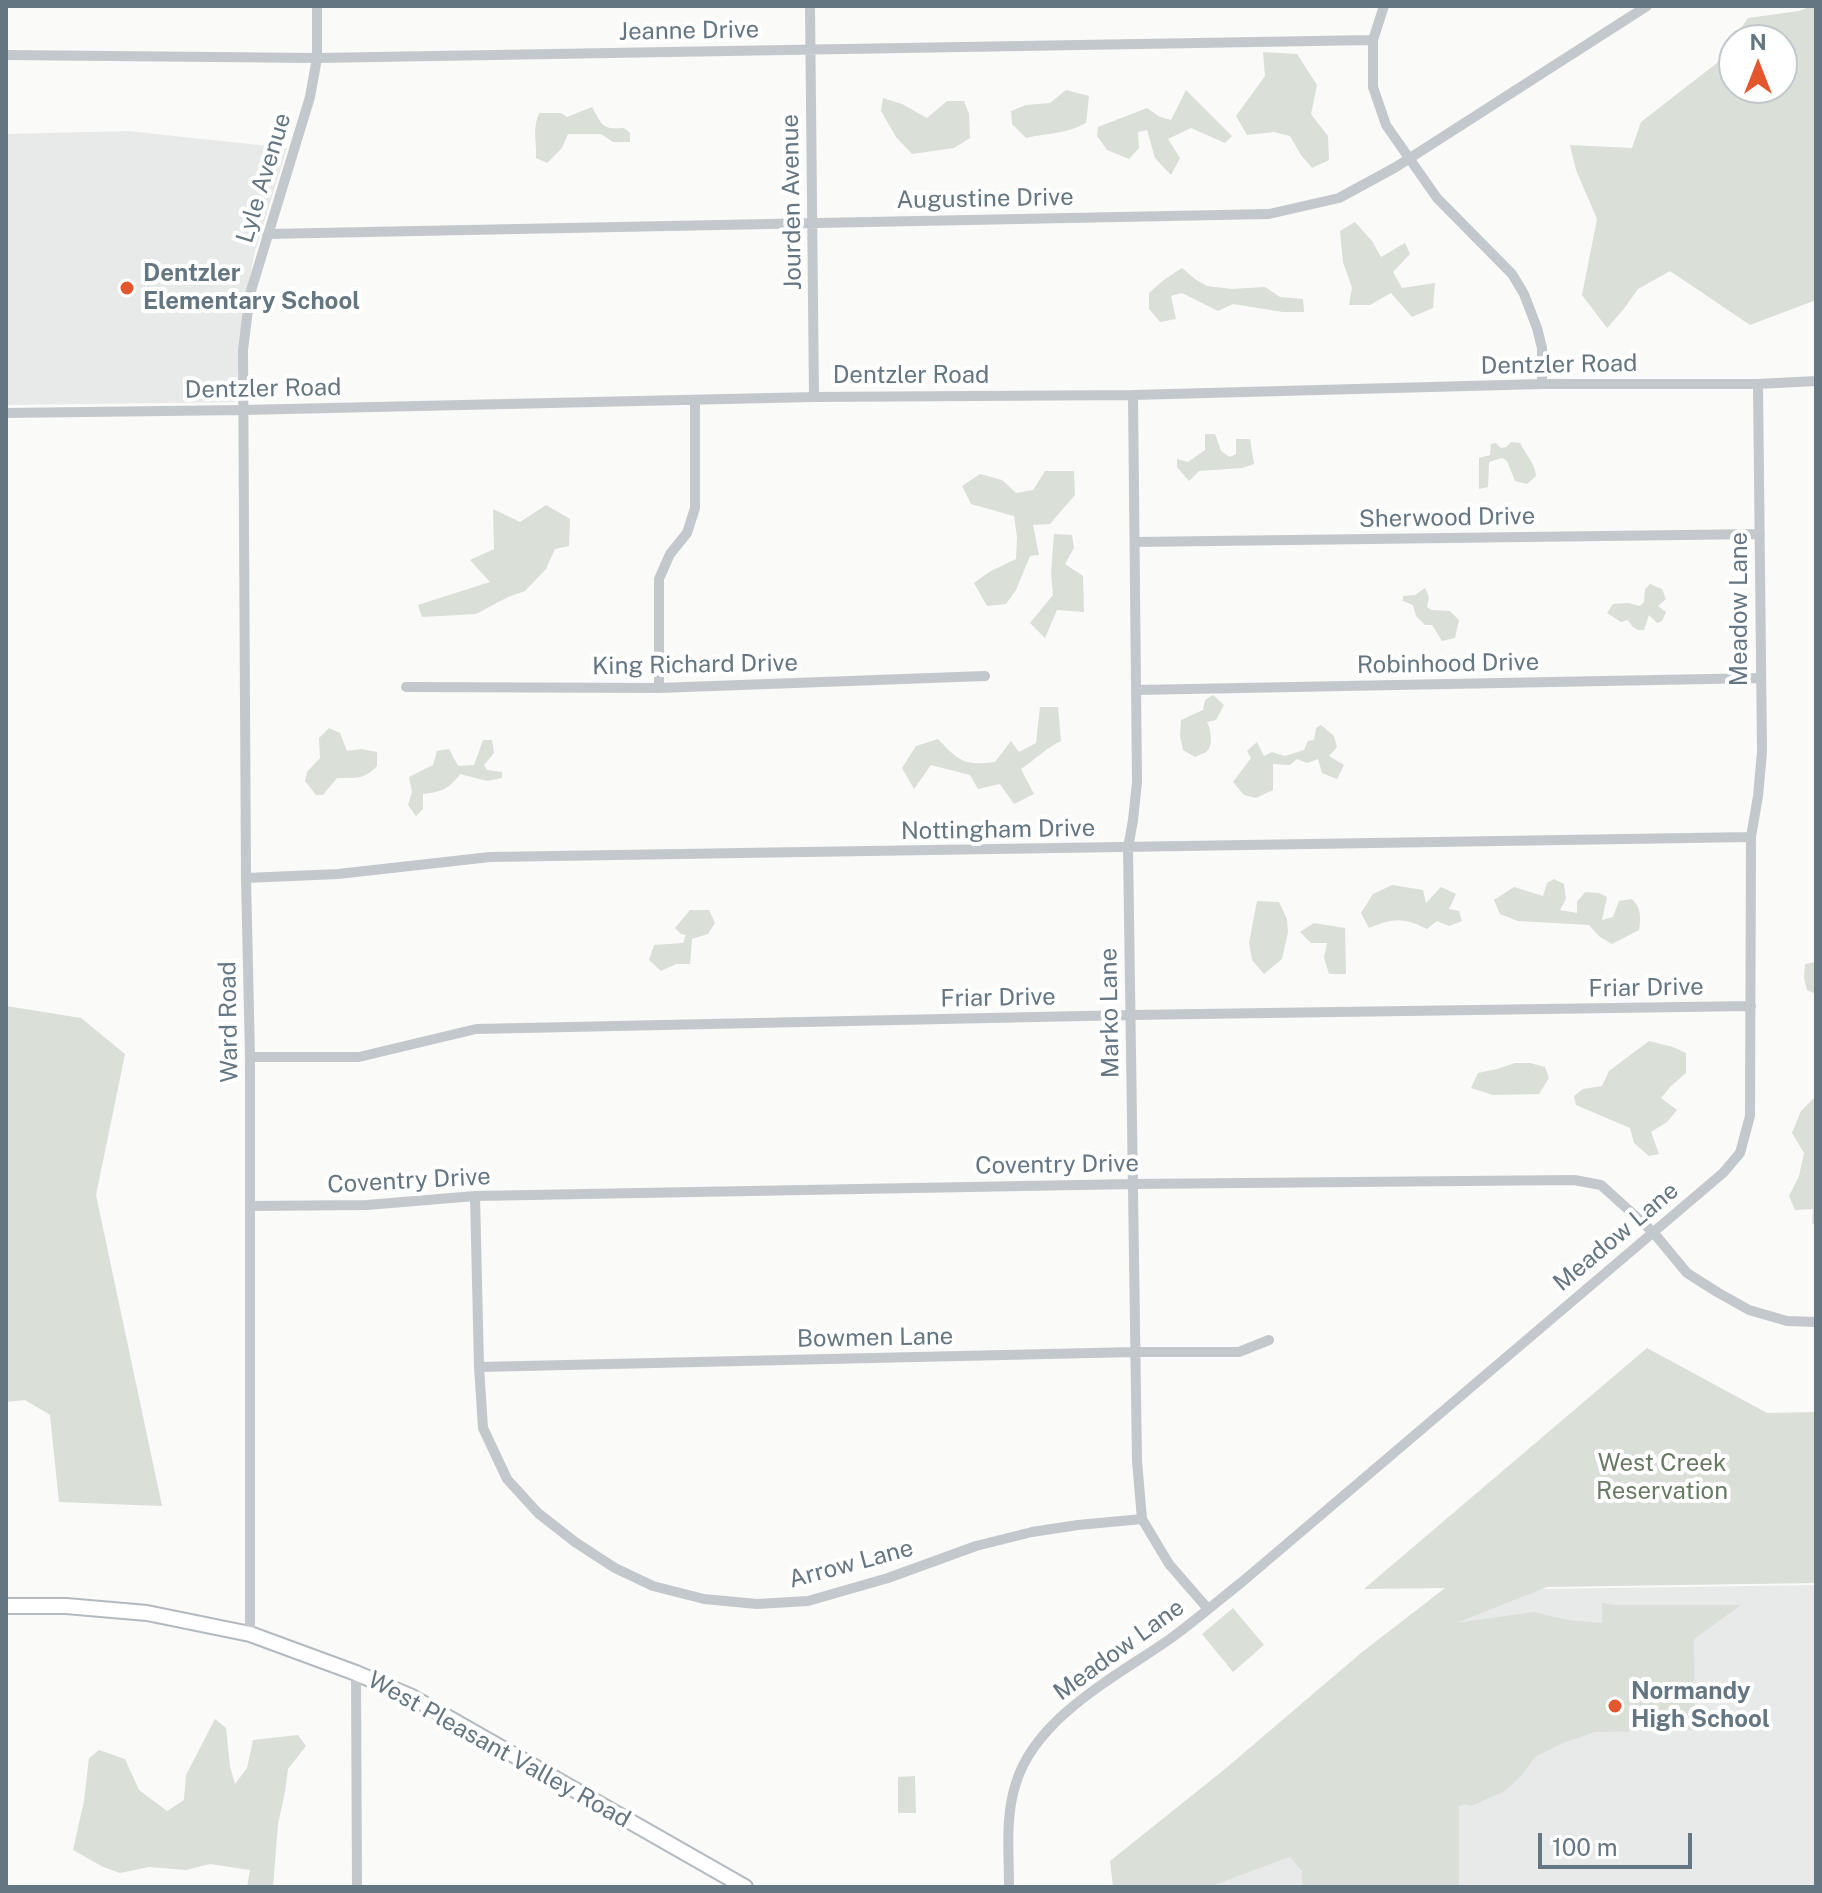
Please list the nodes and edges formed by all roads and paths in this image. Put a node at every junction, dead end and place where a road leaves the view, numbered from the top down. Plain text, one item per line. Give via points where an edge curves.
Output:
1 (317, 6) edge
2 (810, 6) edge
3 (1384, 6) edge
4 (1647, 6) edge
5 (1373, 40) junction
6 (810, 49) junction
7 (6, 55) edge
8 (317, 58) junction
9 (1410, 159) junction
10 (812, 223) junction
11 (267, 234) junction
12 (1816, 381) edge
13 (1542, 384) junction
14 (1758, 384) junction
15 (1133, 395) junction
16 (814, 397) junction
17 (695, 401) junction
18 (243, 410) junction
19 (6, 413) edge
20 (1760, 534) junction
21 (1135, 542) junction
22 (985, 676) dead end
23 (1760, 678) junction
24 (406, 687) dead end
25 (659, 688) junction
26 (1137, 690) junction
27 (1751, 837) junction
28 (1128, 848) junction
29 (246, 878) junction
30 (1751, 1006) junction
31 (1130, 1015) junction
32 (250, 1057) junction
33 (1133, 1184) junction
34 (475, 1196) junction
35 (250, 1206) junction
36 (1653, 1232) junction
37 (1816, 1322) edge
38 (1269, 1340) dead end
39 (1135, 1352) junction
40 (479, 1367) junction
41 (1142, 1519) junction
42 (6, 1606) edge
43 (1208, 1609) junction
44 (250, 1634) junction
45 (356, 1673) junction
46 (357, 1887) edge
47 (745, 1887) edge
48 (1009, 1887) edge

1 - 8 street, Lyle Avenue
2 - 6 street, Jourden Avenue
3 - 5 street
4 - 9 street, Augustine Drive
5 - 6 street, Jeanne Drive
5 - 9 street via 1373,87 1386,125
6 - 8 street, Jeanne Drive
6 - 10 street, Jourden Avenue
7 - 8 street, Jeanne Drive
8 - 11 street, Lyle Avenue
9 - 10 street, Augustine Drive via 1339,198 1269,214
9 - 13 street via 1437,198 1512,274 1524,294 1542,348
10 - 11 street, Augustine Drive
10 - 16 street, Jourden Avenue
11 - 18 street, Lyle Avenue via 250,294
12 - 14 street, Dentzler Road
13 - 14 street, Dentzler Road
13 - 15 street, Dentzler Road
14 - 20 street, Meadow Lane
15 - 16 street, Dentzler Road
15 - 21 street, Marko Lane
16 - 17 street, Dentzler Road
17 - 18 street, Dentzler Road
17 - 25 street via 695,508 687,533 659,579
18 - 19 street, Dentzler Road
18 - 29 street, Ward Road
20 - 21 street, Sherwood Drive
20 - 23 street, Meadow Lane
21 - 26 street, Marko Lane
22 - 25 street, King Richard Drive
23 - 26 street, Robinhood Drive
23 - 27 street, Meadow Lane via 1762,752
24 - 25 street, King Richard Drive
26 - 28 street, Marko Lane via 1137,782
27 - 28 street, Nottingham Drive
27 - 30 street, Meadow Lane
28 - 29 street, Nottingham Drive via 490,857
28 - 31 street, Marko Lane
29 - 32 street, Ward Road
30 - 31 street, Friar Drive
30 - 36 street, Meadow Lane via 1750,1116 1740,1153
31 - 32 street, Friar Drive via 476,1029 359,1057
31 - 33 street, Marko Lane
32 - 35 street, Ward Road
33 - 34 street, Coventry Drive
33 - 36 street, Coventry Drive via 1574,1180 1601,1185
33 - 39 street, Marko Lane
34 - 35 street, Coventry Drive via 367,1205
34 - 40 street, Arrow Lane
35 - 44 street, Ward Road
36 - 37 street, Coventry Drive via 1687,1273 1749,1310 1787,1321
36 - 43 street, Meadow Lane
38 - 39 street, Bowmen Lane via 1239,1352
39 - 40 street, Bowmen Lane
39 - 41 street, Marko Lane
40 - 41 street, Arrow Lane via 483,1428 507,1479 538,1513 615,1568 653,1586 704,1599 808,1601 1032,1532
41 - 43 street, Marko Lane via 1169,1564
42 - 44 main road, West Pleasant Valley Road via 147,1613
43 - 48 street, Meadow Lane via 1080,1701 1048,1729 1030,1754 1016,1782 1009,1819
44 - 45 main road, West Pleasant Valley Road
45 - 46 street
45 - 47 main road, West Pleasant Valley Road via 412,1697

